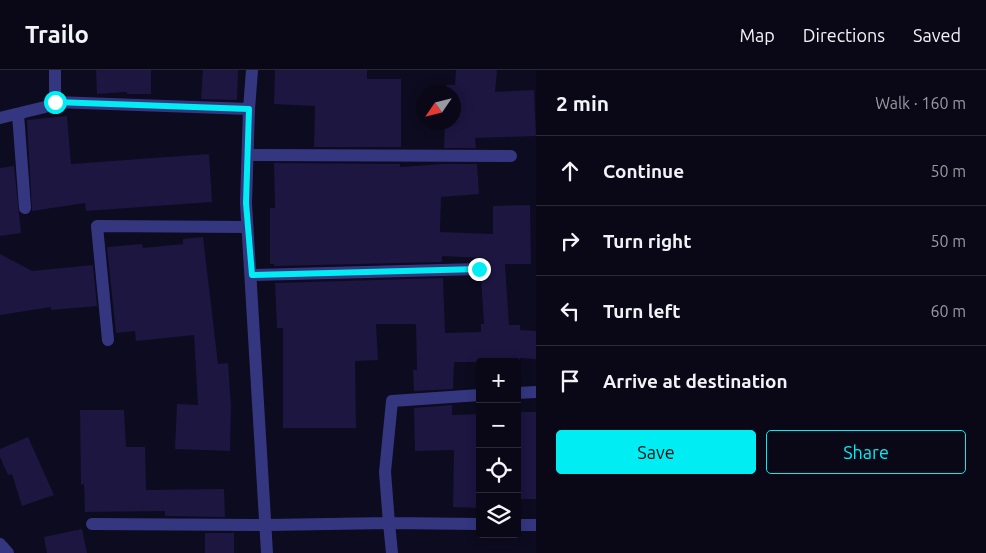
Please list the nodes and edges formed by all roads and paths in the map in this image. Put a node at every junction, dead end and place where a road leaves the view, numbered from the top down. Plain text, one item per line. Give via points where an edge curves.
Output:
1 (55, 70) edge
2 (252, 70) edge
3 (55, 102) junction
4 (249, 109) junction
5 (18, 114) junction
6 (0, 118) edge
7 (248, 155) junction
8 (511, 156) dead end
9 (25, 208) dead end
10 (247, 228) junction
11 (479, 269) dead end
12 (252, 275) junction
13 (108, 340) dead end
14 (536, 392) edge
15 (521, 393) edge
16 (476, 395) edge
17 (389, 523) junction
18 (92, 524) dead end
19 (476, 524) edge
20 (266, 525) junction
21 (521, 525) edge
22 (536, 525) edge
23 (0, 544) edge
24 (8, 553) edge
25 (267, 553) edge
26 (392, 553) edge

1 - 3 street
2 - 4 street
3 - 4 street
3 - 5 street
4 - 7 street
5 - 6 street
5 - 9 street
7 - 8 street
7 - 10 street
10 - 12 street
10 - 13 street via 96,226
11 - 12 street
12 - 20 street
14 - 15 street
16 - 17 street via 392,401 385,472
17 - 19 street
17 - 20 street
17 - 26 street
18 - 20 street
20 - 25 street
21 - 22 street
23 - 24 street

